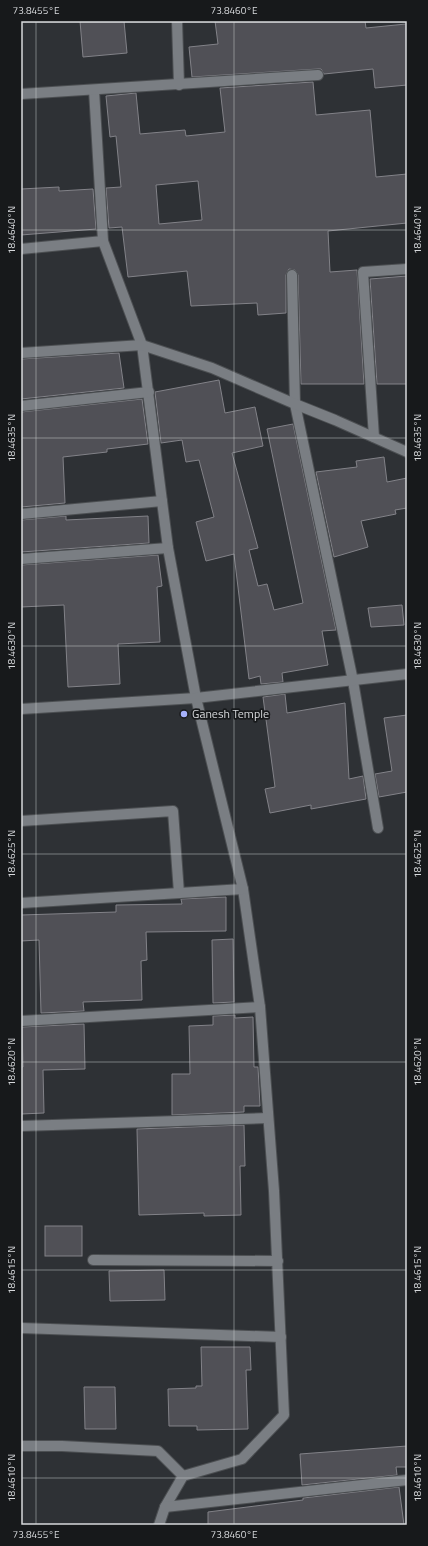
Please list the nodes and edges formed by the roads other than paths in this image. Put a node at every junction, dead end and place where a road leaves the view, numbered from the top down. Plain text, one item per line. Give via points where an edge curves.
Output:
1 (178, 21) edge
2 (318, 75) dead end
3 (180, 85) junction
4 (94, 90) junction
5 (21, 94) edge
6 (103, 241) junction
7 (21, 248) edge
8 (407, 269) edge
9 (292, 275) dead end
10 (142, 345) junction
11 (21, 353) edge
12 (149, 392) junction
13 (295, 404) junction
14 (21, 406) edge
15 (374, 438) junction
16 (407, 452) edge
17 (162, 501) junction
18 (21, 514) edge
19 (168, 548) junction
20 (21, 559) edge
21 (407, 674) edge
22 (353, 681) junction
23 (196, 698) junction
24 (21, 709) edge
25 (21, 821) edge
26 (378, 828) dead end
27 (243, 889) junction
28 (179, 894) junction
29 (21, 903) edge
30 (260, 1007) junction
31 (21, 1021) edge
32 (268, 1118) junction
33 (21, 1126) edge
34 (93, 1260) dead end
35 (278, 1261) junction
36 (21, 1328) edge
37 (281, 1337) junction
38 (21, 1446) edge
39 (183, 1476) junction
40 (407, 1480) edge
41 (165, 1507) junction
42 (159, 1525) edge

1 - 3 street
2 - 3 street
3 - 4 street
4 - 5 street
4 - 6 street
6 - 7 street
6 - 10 street
8 - 15 street via 362,272
9 - 13 street
10 - 11 street
10 - 12 street
10 - 13 street via 212,368
12 - 14 street
12 - 17 street
13 - 15 street
13 - 22 street
15 - 16 street
17 - 18 street
17 - 19 street
19 - 20 street
19 - 23 street
21 - 22 street
22 - 23 street
22 - 26 street
23 - 24 street
23 - 27 street
25 - 28 street via 173,811
27 - 28 street
27 - 30 street
28 - 29 street
30 - 31 street
30 - 32 street
32 - 33 street
32 - 35 street
34 - 35 street
35 - 37 street
36 - 37 street
37 - 39 street via 284,1415 242,1458
38 - 39 street via 158,1451
39 - 41 street
40 - 41 street
41 - 42 street

